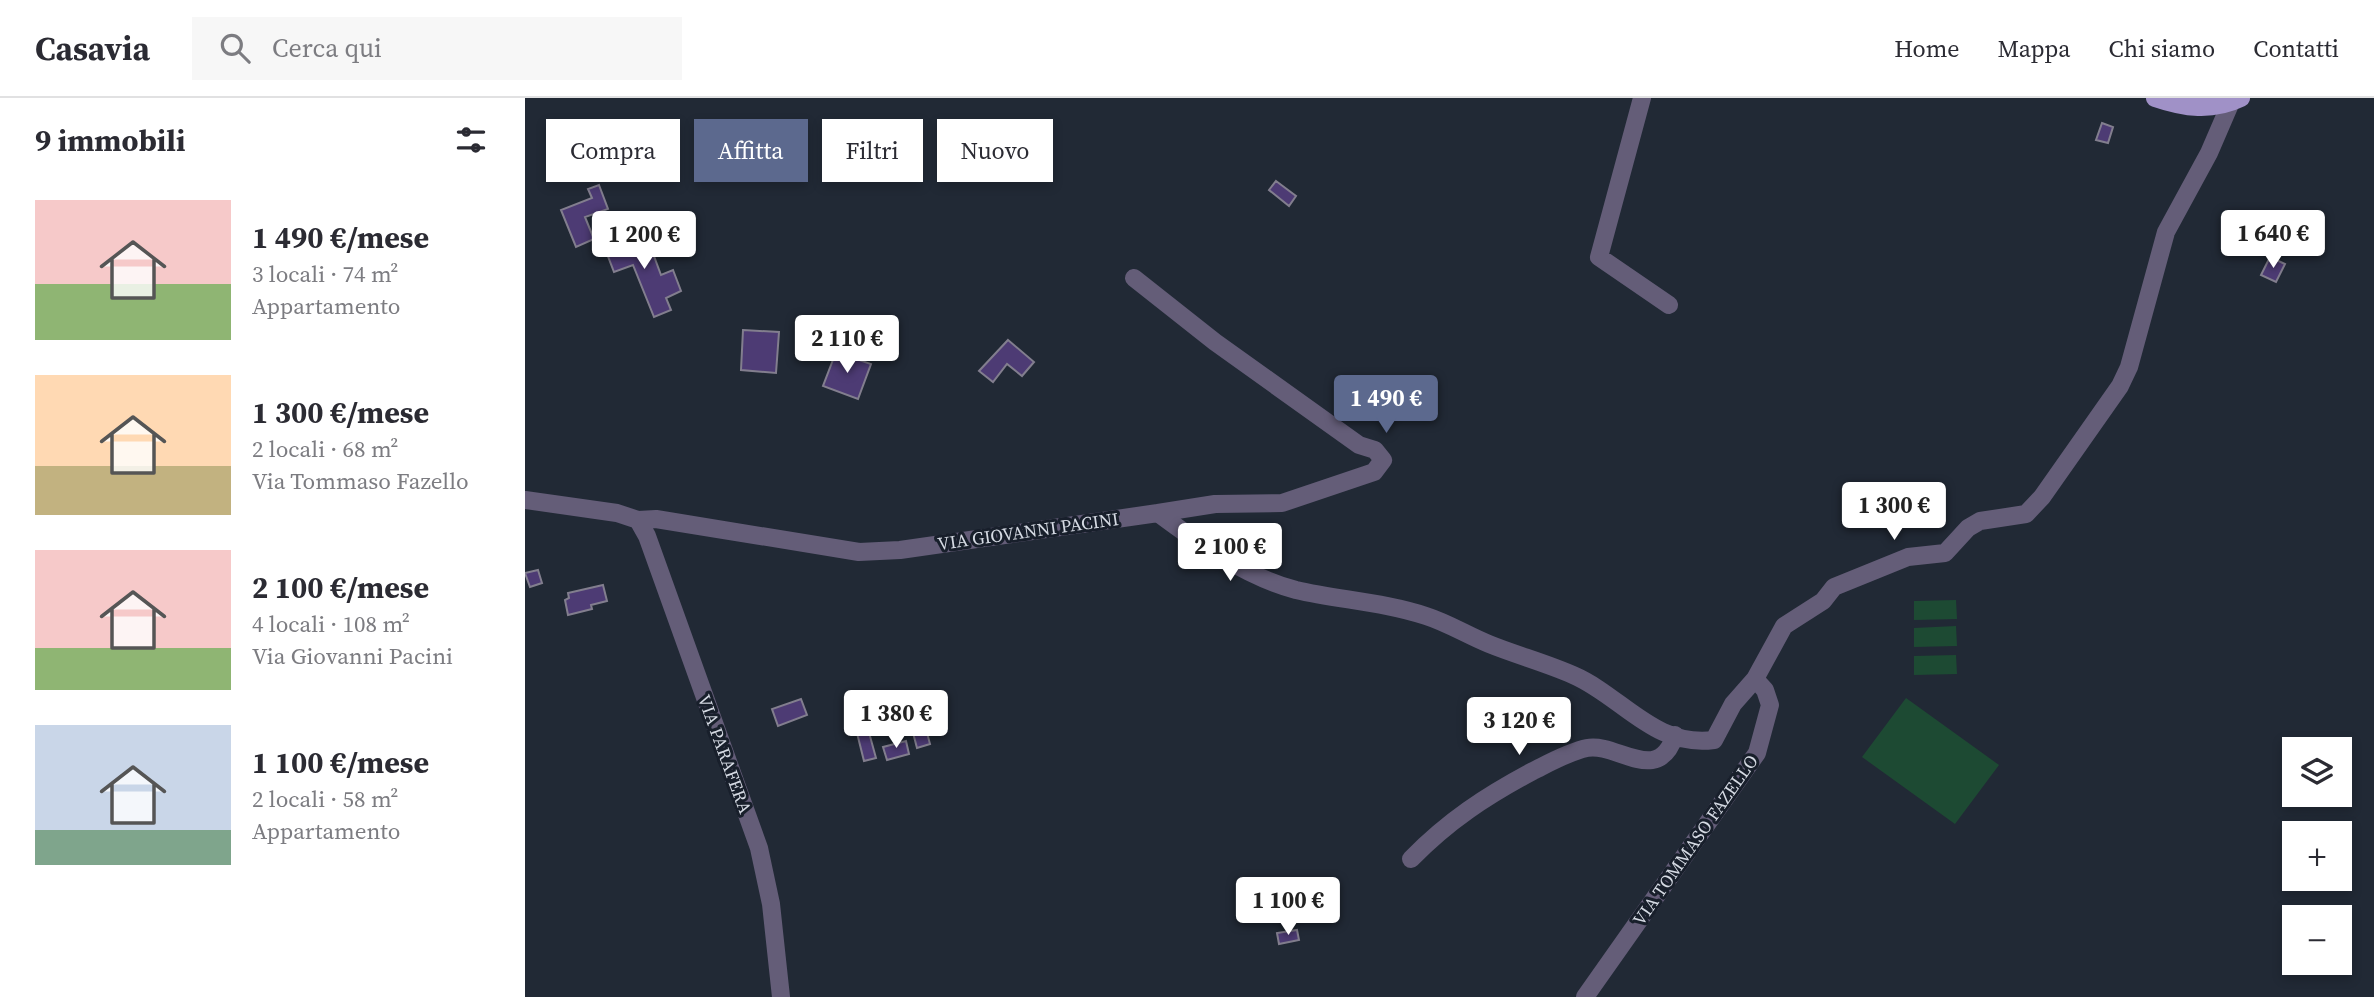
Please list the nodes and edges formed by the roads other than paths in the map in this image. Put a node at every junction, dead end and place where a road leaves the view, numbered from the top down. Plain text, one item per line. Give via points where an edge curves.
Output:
1 (1642, 98) edge
2 (2155, 98) edge
3 (2236, 100) edge
4 (1134, 278) dead end
5 (1669, 305) dead end
6 (525, 499) edge
7 (1158, 513) junction
8 (638, 520) junction
9 (1755, 678) junction
10 (1675, 735) junction
11 (1411, 859) dead end
12 (781, 997) edge
13 (1585, 997) edge

1 - 5 street via 1599,257
2 - 3 main road via 2197,108
3 - 9 street via 2166,232 2120,386 2042,497 2026,514 1980,521 1945,553 1907,557 1834,587 1823,601 1784,626
4 - 7 street, VIA GIOVANNI PACINI via 1215,342 1359,445 1375,450 1383,460 1374,472 1282,503 1215,504
6 - 8 street, VIA GIOVANNI PACINI
7 - 8 street, VIA GIOVANNI PACINI via 859,552 656,519
7 - 10 street via 1264,578 1294,589 1425,615 1575,676 1649,728
8 - 12 street, VIA PARAFERA via 759,848 771,904
9 - 10 street via 1733,704 1714,740
9 - 13 street, VIA TOMMASO FAZELLO via 1770,705 1757,753
10 - 11 street via 1667,751 1651,760 1637,761 1600,747 1549,763 1467,808

